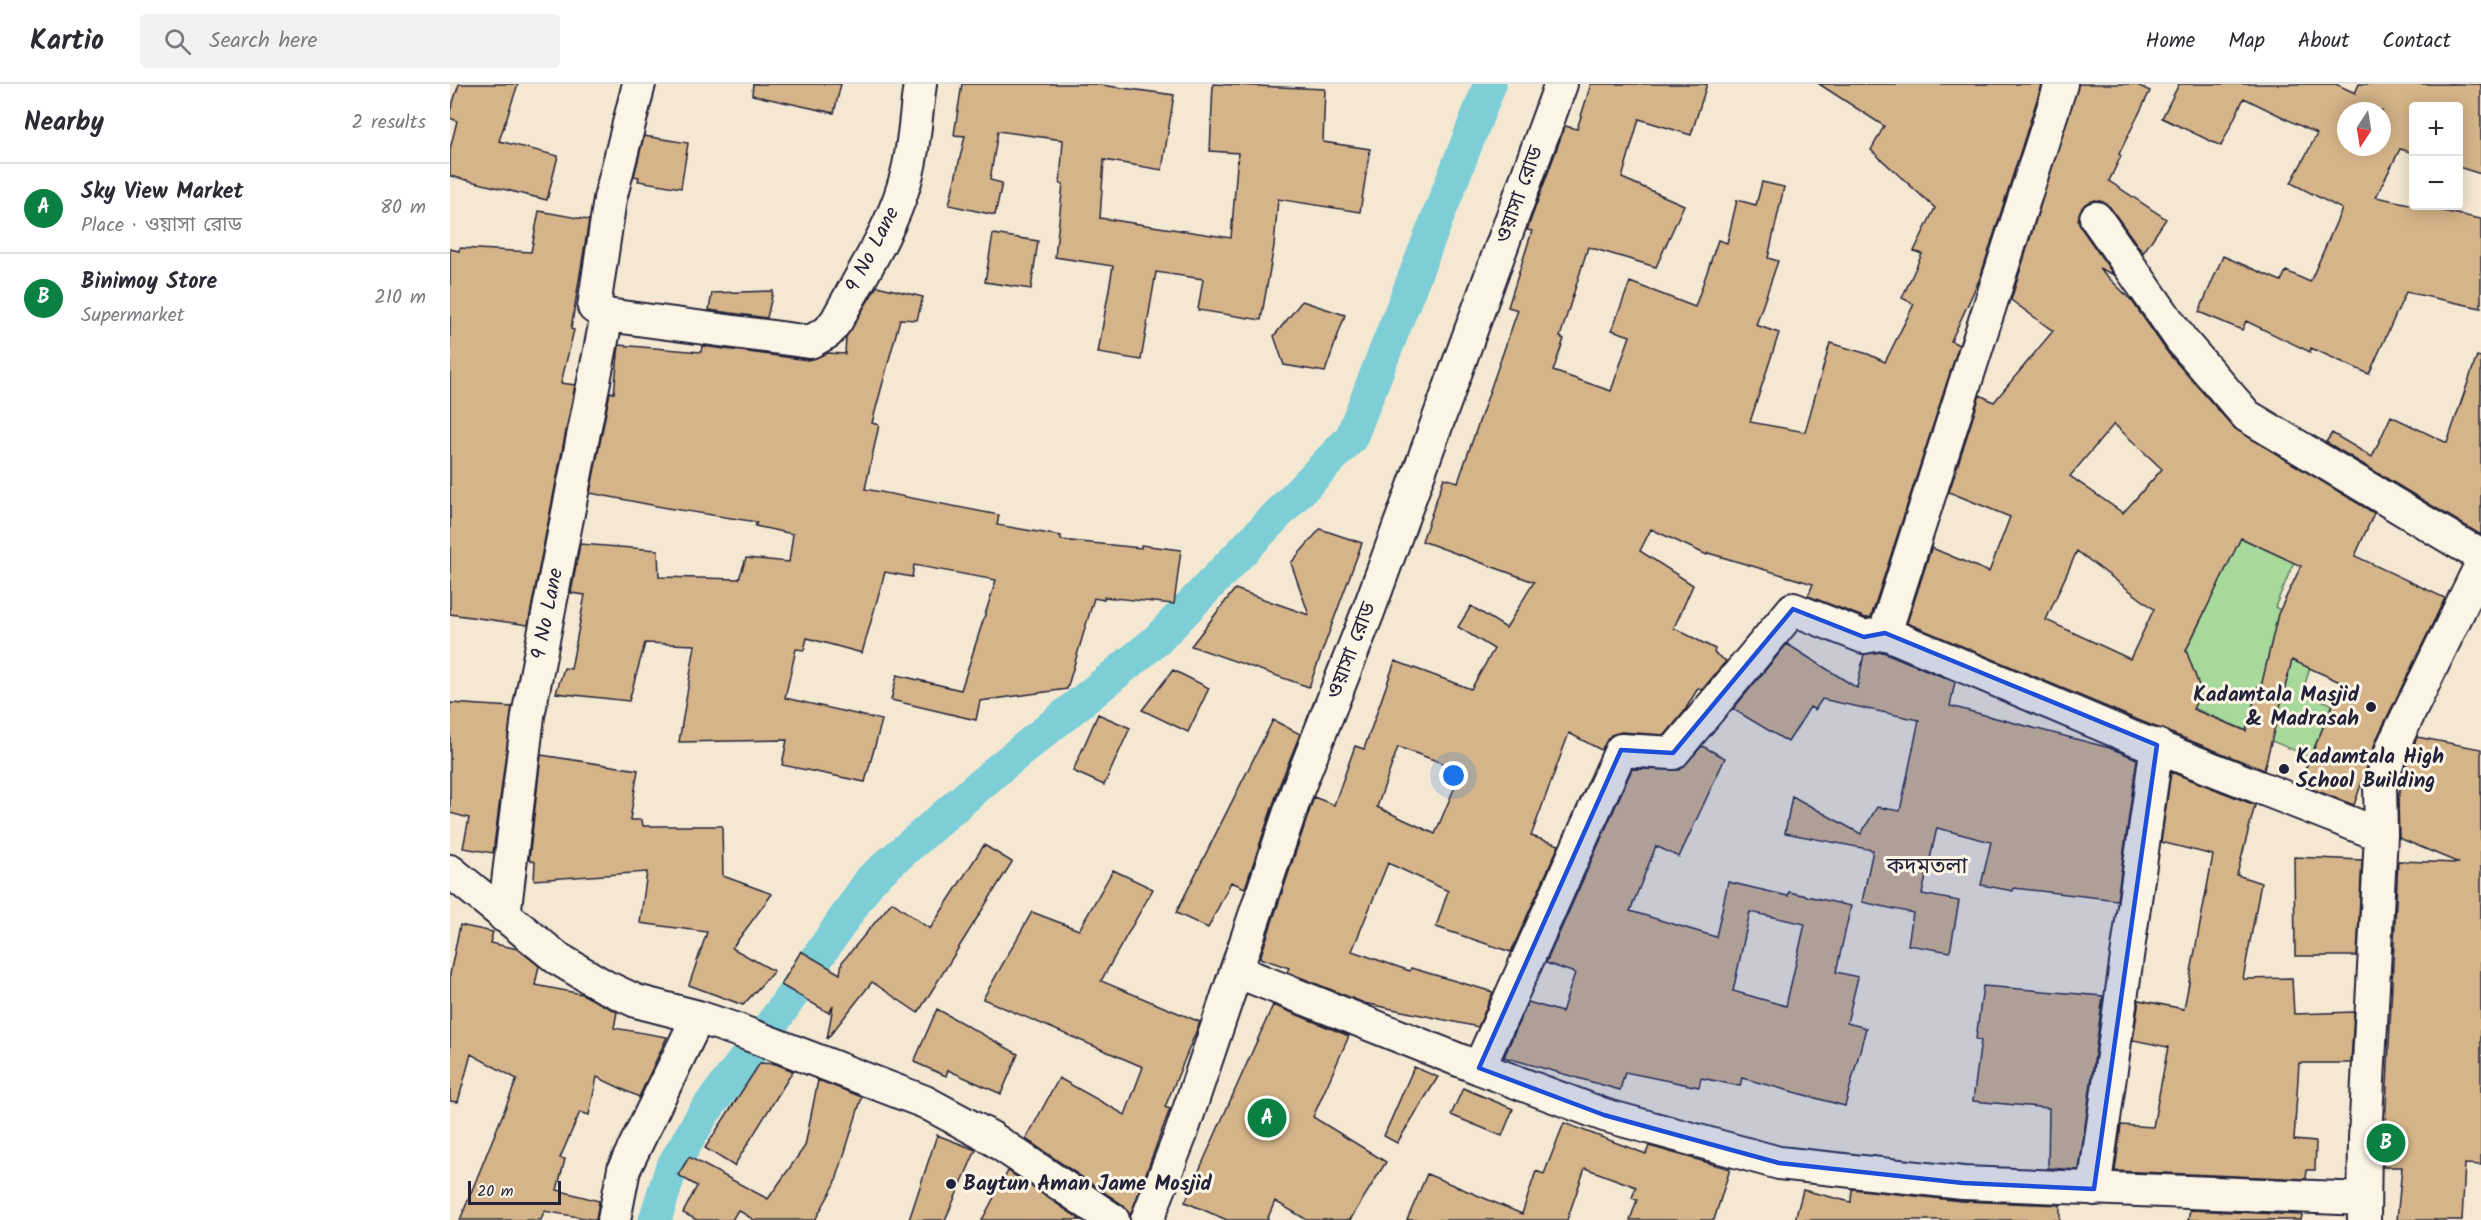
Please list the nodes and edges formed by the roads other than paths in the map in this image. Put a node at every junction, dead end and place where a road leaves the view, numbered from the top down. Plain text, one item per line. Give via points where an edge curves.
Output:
1 (639, 84) edge
2 (920, 84) edge
3 (1561, 84) edge
4 (2061, 84) edge
5 (2096, 218) dead end
6 (607, 315) junction
7 (2481, 556) edge
8 (2481, 565) edge
9 (1885, 633) junction
10 (2157, 745) junction
11 (2381, 836) junction
12 (450, 871) edge
13 (504, 916) junction
14 (1236, 971) junction
15 (698, 1017) junction
16 (1479, 1068) junction
17 (2094, 1189) junction
18 (2364, 1210) edge
19 (614, 1220) edge
20 (1113, 1220) edge
21 (1147, 1220) edge

1 - 6 street via 610,199 594,307
2 - 6 street, 9 No Lane via 903,191 828,332 810,342
3 - 14 street, ওয়াসা রোড via 1372,601 1297,791
4 - 9 street
5 - 7 street via 2182,340 2247,416
6 - 13 street, 9 No Lane via 528,716
8 - 11 street via 2392,746 2380,785
9 - 10 street
9 - 16 street via 1864,637 1793,609 1673,753 1621,750
10 - 11 street
10 - 17 street
11 - 18 street
12 - 13 street
13 - 15 street via 556,958 604,986 636,1001
14 - 16 street
14 - 21 street, ওয়াসা রোড via 1181,1134
15 - 19 street via 624,1169
15 - 20 street via 925,1102 990,1137
16 - 17 street via 1604,1115 1779,1163 1963,1183
17 - 18 street

